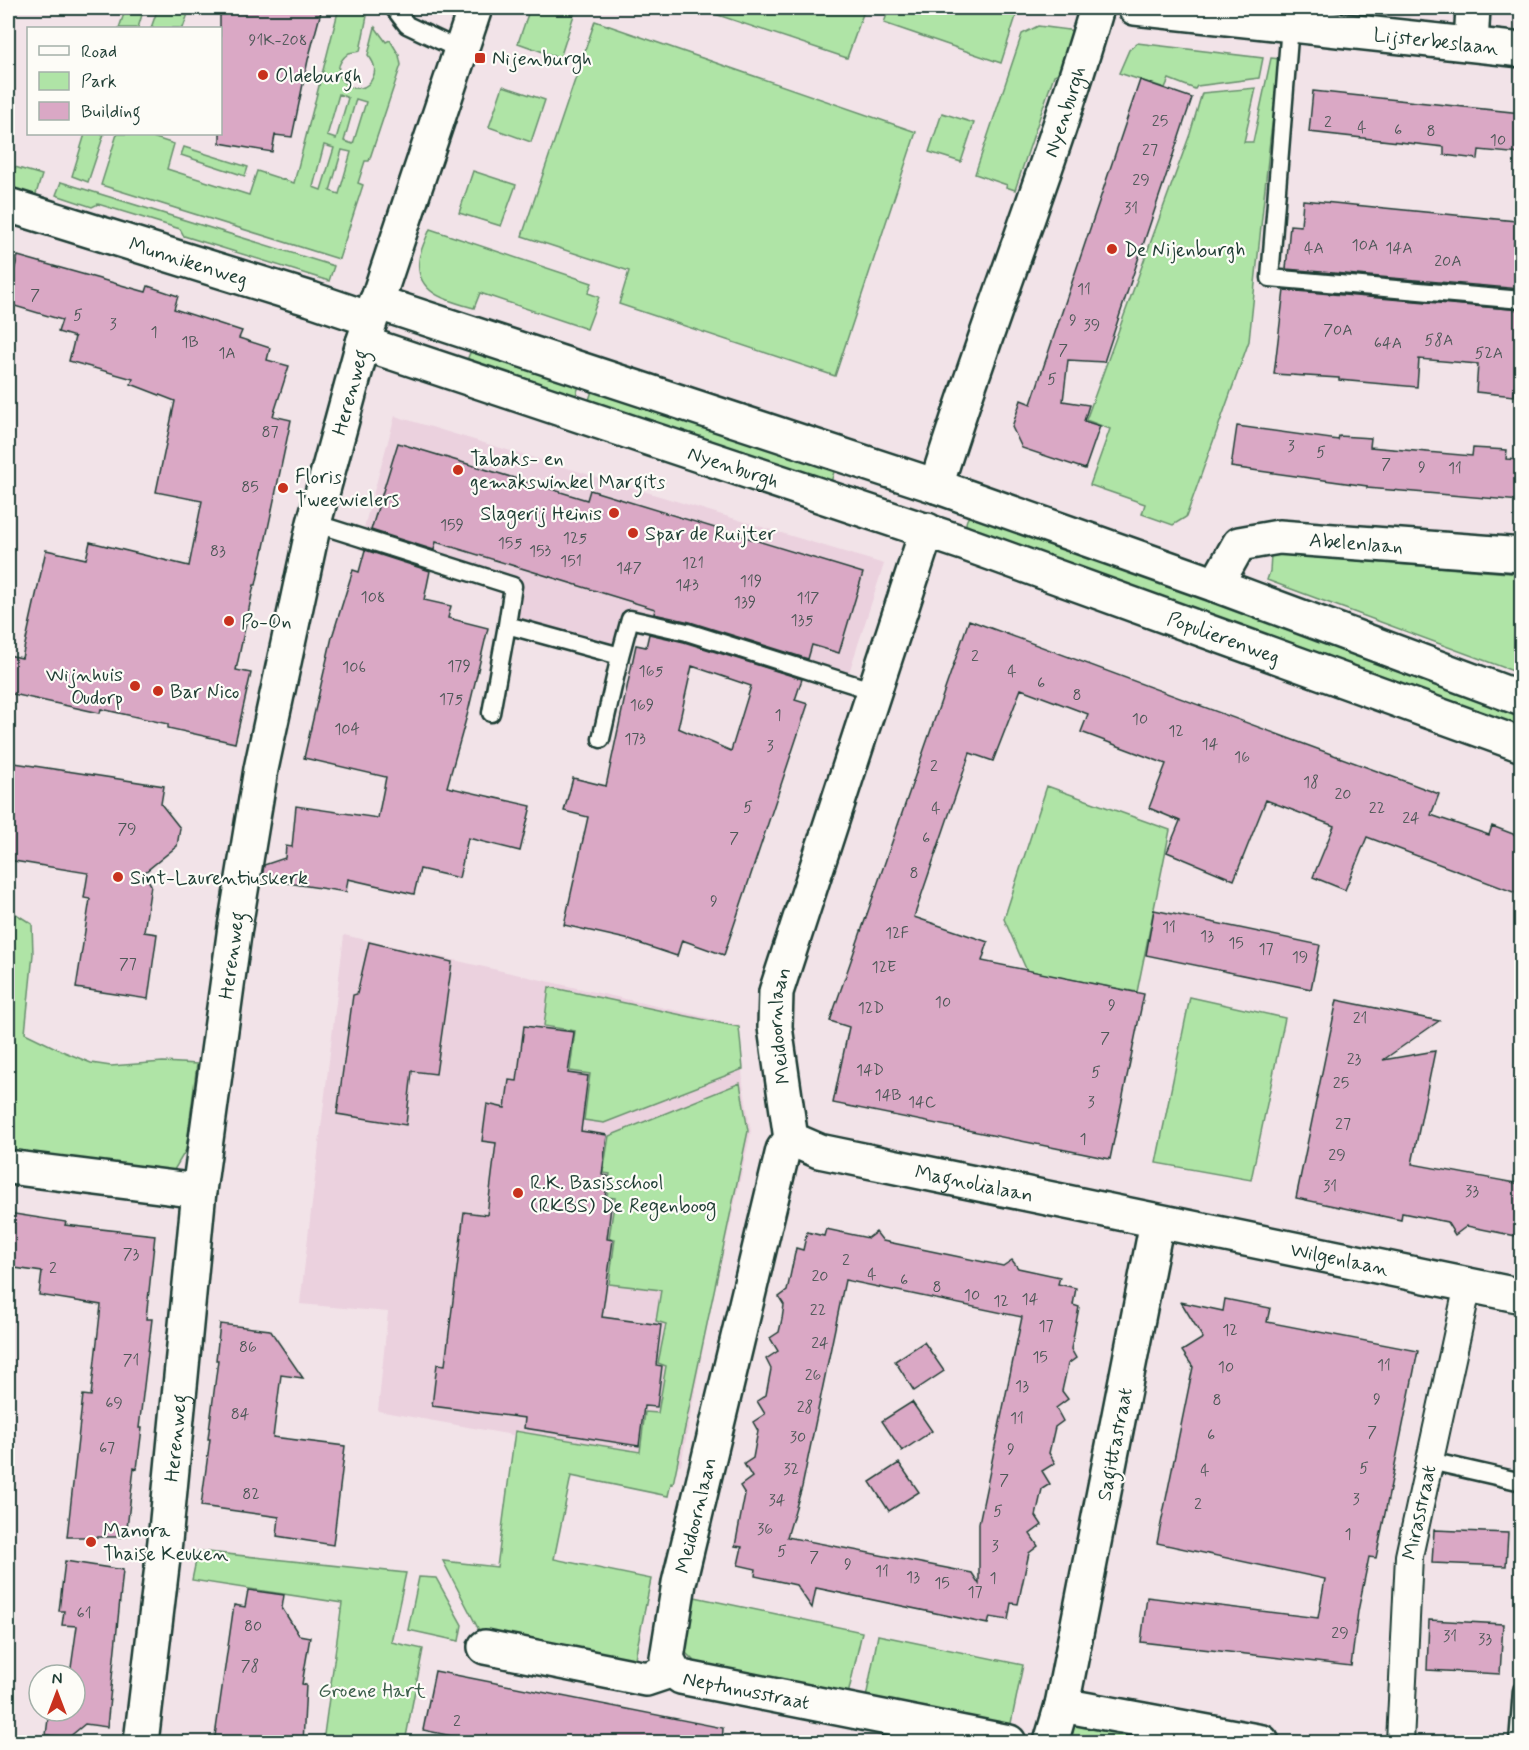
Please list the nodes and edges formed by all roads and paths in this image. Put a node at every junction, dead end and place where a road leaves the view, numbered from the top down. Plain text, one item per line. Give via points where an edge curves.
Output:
1 (394, 8) edge
2 (475, 8) edge
3 (1097, 8) edge
4 (1135, 8) edge
5 (1473, 8) edge
6 (1290, 25) junction
7 (1471, 44) junction
8 (460, 50) junction
9 (1521, 50) edge
10 (8, 205) edge
11 (1521, 300) edge
12 (369, 321) junction
13 (936, 486) junction
14 (314, 523) junction
15 (927, 530) junction
16 (1521, 555) edge
17 (1216, 585) junction
18 (507, 625) junction
19 (620, 656) junction
20 (874, 691) junction
21 (1521, 699) edge
22 (491, 713) dead end
23 (601, 739) dead end
24 (1521, 745) edge
25 (791, 1139) junction
26 (8, 1167) edge
27 (199, 1191) junction
28 (1158, 1222) junction
29 (1468, 1285) junction
30 (1521, 1296) edge
31 (1430, 1461) junction
32 (1521, 1482) edge
33 (485, 1647) dead end
34 (673, 1670) junction
35 (1521, 1690) edge
36 (1062, 1706) junction
37 (1222, 1739) edge
38 (141, 1743) edge
39 (1009, 1743) edge
40 (1051, 1743) edge
41 (1262, 1743) edge
42 (1400, 1743) edge
43 (1518, 1743) edge

1 - 8 lane via 407,25
2 - 8 street, Herenweg
3 - 13 street, Nyenburgh
4 - 6 street, Lijsterbeslaan
5 - 7 street
6 - 7 street, Lijsterbeslaan
6 - 11 lane via 1270,278
7 - 9 street, Lijsterbeslaan
8 - 12 street, Herenweg
10 - 12 street, Munnikenweg via 311,299
12 - 13 street
12 - 14 street, Herenweg
12 - 15 street, Nyenburgh
13 - 15 street, Nyenburgh
13 - 17 street
14 - 18 lane via 513,585
14 - 27 street, Herenweg via 259,780
15 - 20 street, Meidoornlaan
15 - 24 street, Populierenweg
16 - 17 street, Abelenlaan via 1279,537 1239,544
17 - 21 street
18 - 19 lane
18 - 22 lane
19 - 20 lane via 630,619 687,632
19 - 23 lane
20 - 25 street, Meidoornlaan via 776,992 775,1027
25 - 28 street, Magnolialaan via 819,1151
25 - 34 street, Meidoornlaan via 783,1150 680,1583 667,1658
26 - 27 street
27 - 38 street, Herenweg
28 - 29 street, Wilgenlaan
28 - 36 street, Sagittastraat
29 - 30 street, Wilgenlaan
29 - 31 street, Mirasstraat
31 - 32 lane
31 - 42 street, Mirasstraat via 1409,1556
33 - 34 street, Neptunusstraat via 646,1678
34 - 39 street, Neptunusstraat via 681,1677
35 - 43 lane
36 - 37 street
36 - 40 street
37 - 41 street

